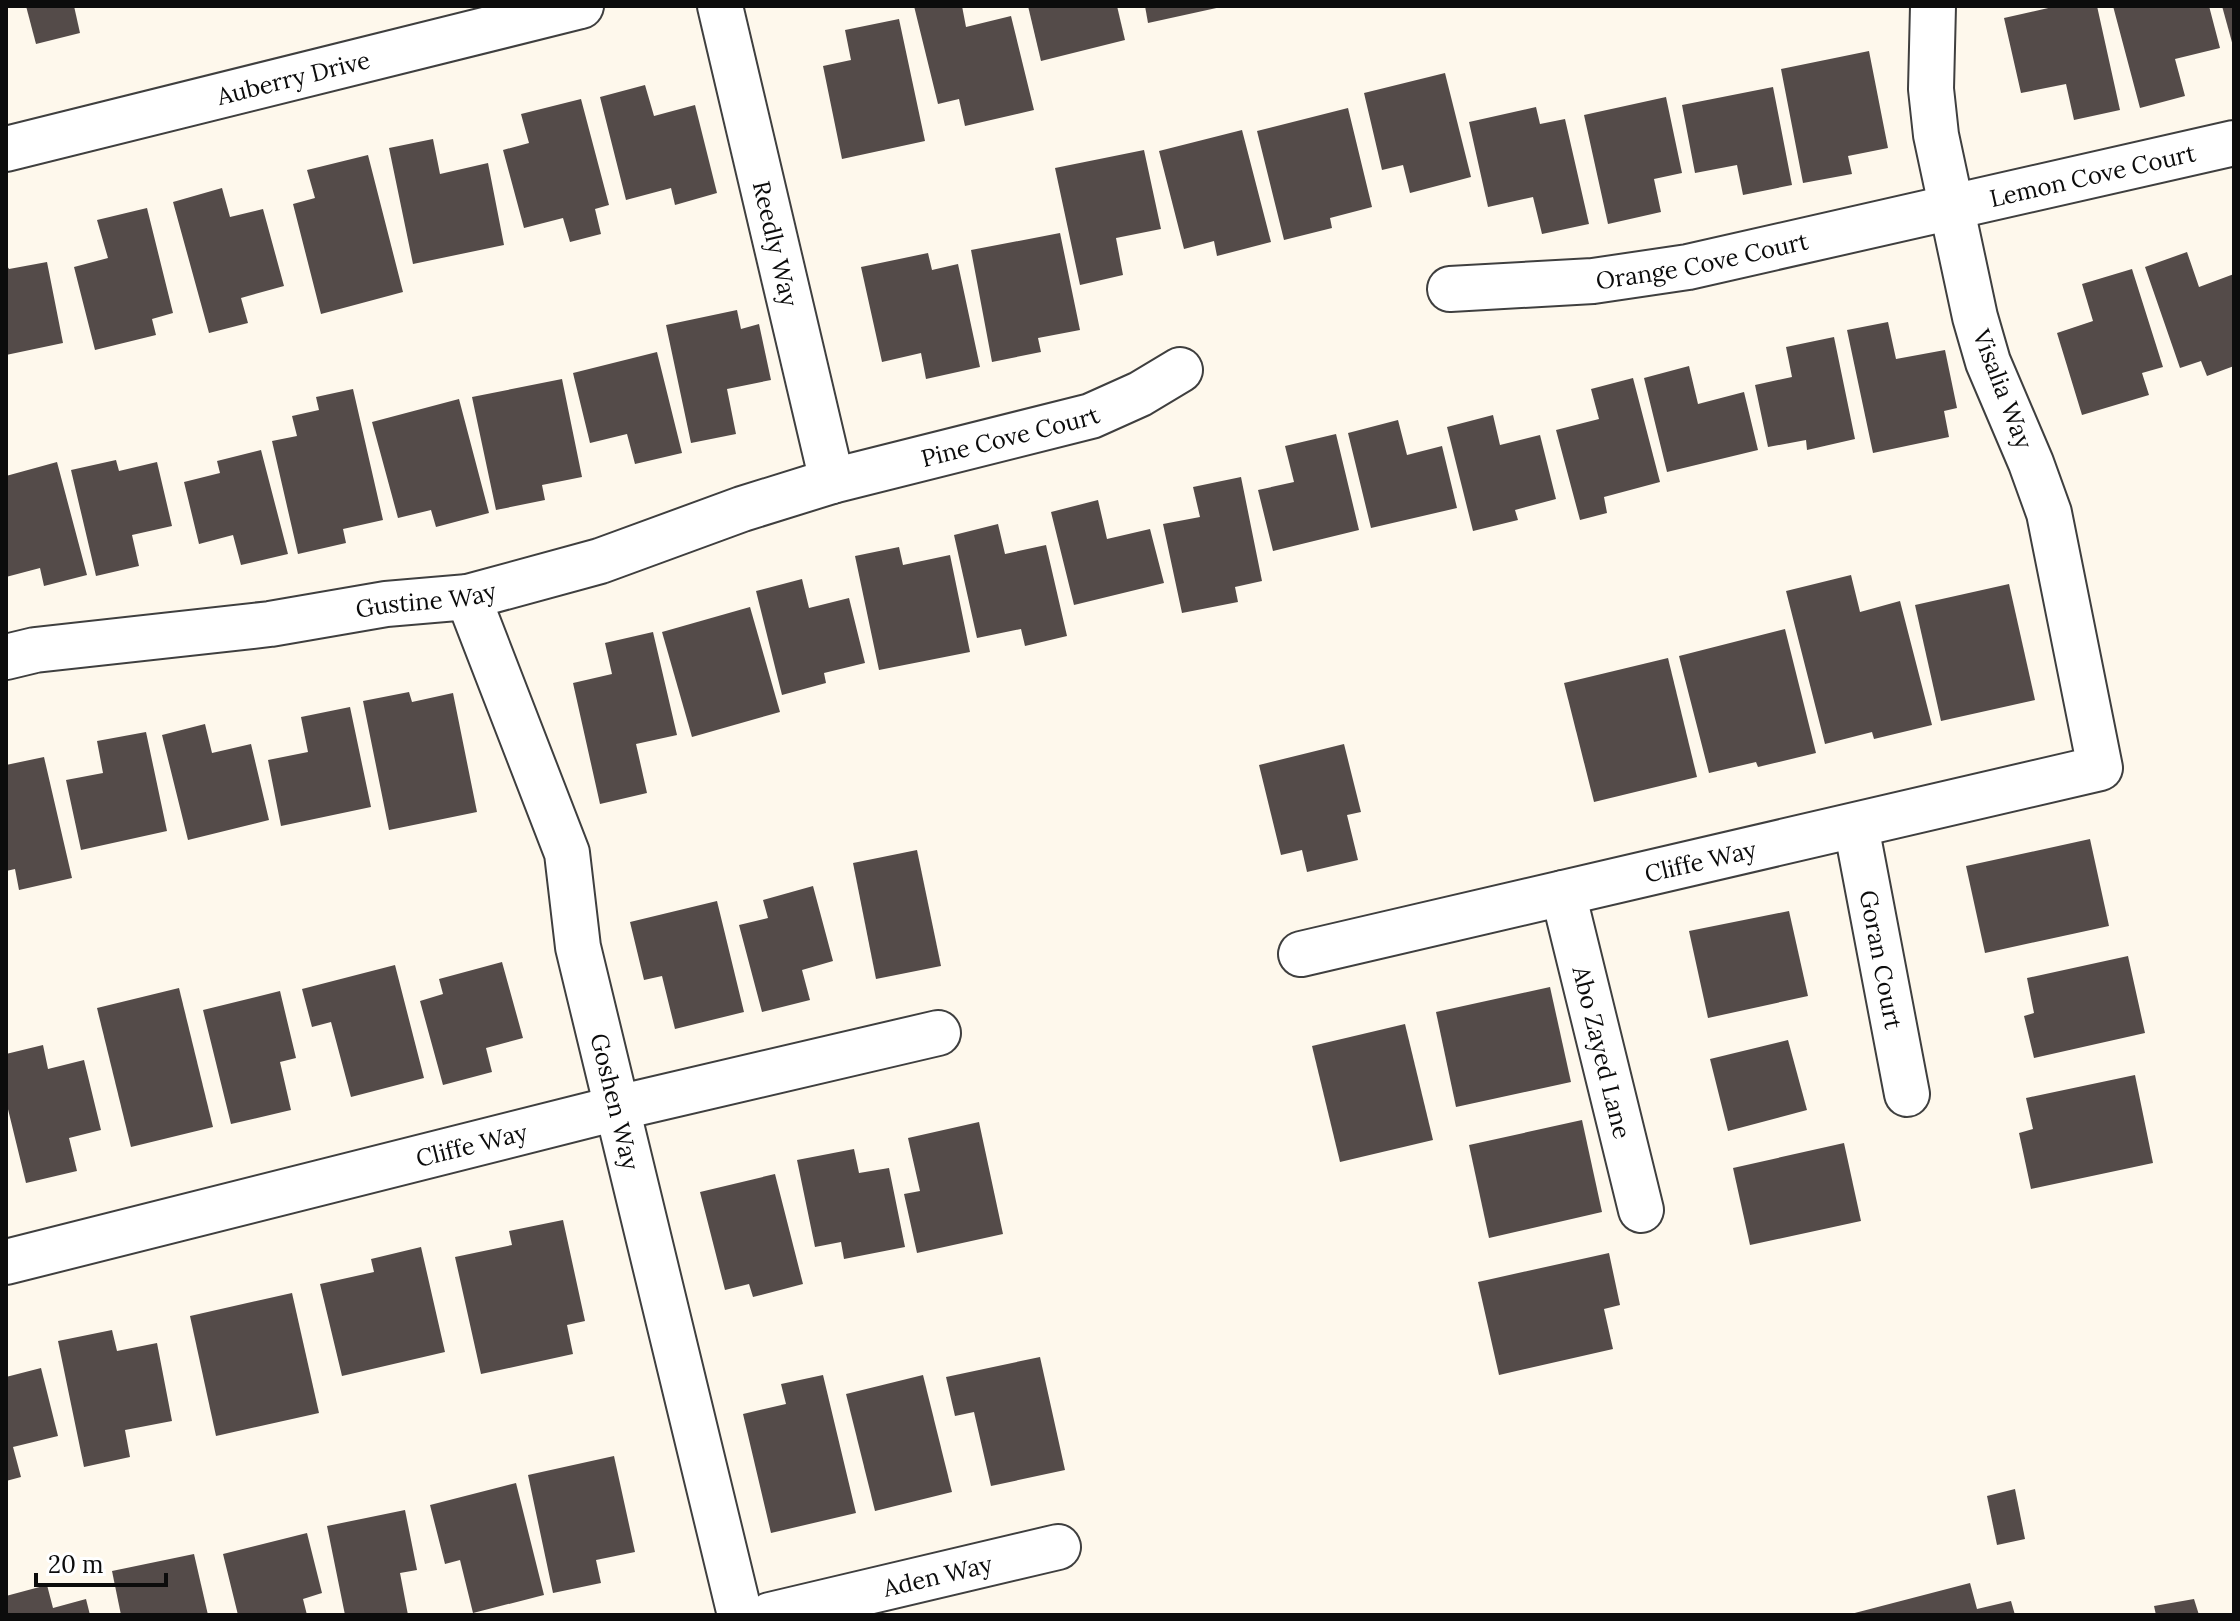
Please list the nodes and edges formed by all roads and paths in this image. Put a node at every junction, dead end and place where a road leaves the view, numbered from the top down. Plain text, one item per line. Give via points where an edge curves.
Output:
1 (581, 6) edge
2 (720, 6) edge
3 (1933, 6) edge
4 (2234, 143) edge
5 (6, 149) edge
6 (1952, 208) junction
7 (1450, 289) dead end
8 (1180, 370) dead end
9 (832, 481) junction
10 (468, 597) junction
11 (6, 657) edge
12 (2100, 768) joint
13 (1856, 826) junction
14 (1563, 893) junction
15 (1301, 954) dead end
16 (938, 1033) dead end
17 (1907, 1094) dead end
18 (617, 1108) junction
19 (1641, 1210) dead end
20 (6, 1262) edge
21 (1058, 1547) dead end
22 (740, 1615) edge
23 (770, 1615) edge

1 - 5 street, Auberry Drive
2 - 9 street, Reedly Way
3 - 6 street, Visalia Way via 1931,89
4 - 6 street, Lemon Cove Court
6 - 7 street, Orange Cove Court via 1688,267 1593,281
6 - 12 street, Visalia Way via 1988,362 2049,513
8 - 9 street, Pine Cove Court via 1091,416
9 - 10 street, Gustine Way via 600,561
10 - 11 street, Gustine Way
10 - 18 street, Goshen Way via 567,853 578,947
12 - 13 street, Cliffe Way
13 - 14 street, Cliffe Way
13 - 17 street, Goran Court
14 - 15 street, Cliffe Way
14 - 19 street, Abo Zayed Lane
16 - 18 street, Cliffe Way
18 - 20 street, Cliffe Way
18 - 22 street, Goshen Way
21 - 23 street, Aden Way

